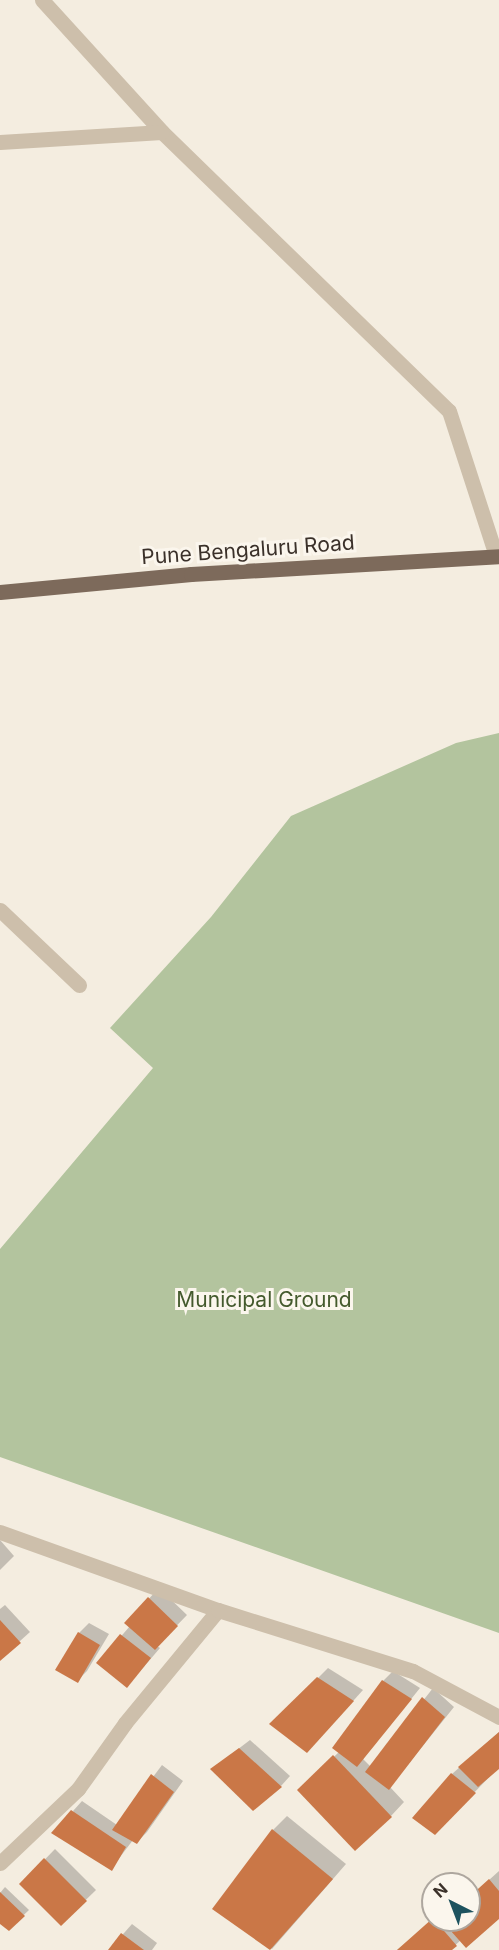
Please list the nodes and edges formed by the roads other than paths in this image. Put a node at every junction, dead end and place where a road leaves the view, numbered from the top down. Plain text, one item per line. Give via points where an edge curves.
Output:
1 (42, 0) edge
2 (162, 132) junction
3 (0, 142) edge
4 (497, 556) edge
5 (0, 592) edge
6 (0, 910) edge
7 (79, 985) dead end
8 (0, 1533) edge
9 (218, 1611) junction
10 (499, 1717) edge
11 (0, 1863) edge

1 - 2 street
2 - 3 street
2 - 4 street via 449,411
4 - 5 main road, Pune Bengaluru Road via 191,574
6 - 7 street
8 - 9 street
9 - 10 street via 413,1671
9 - 11 street via 125,1723 78,1789

